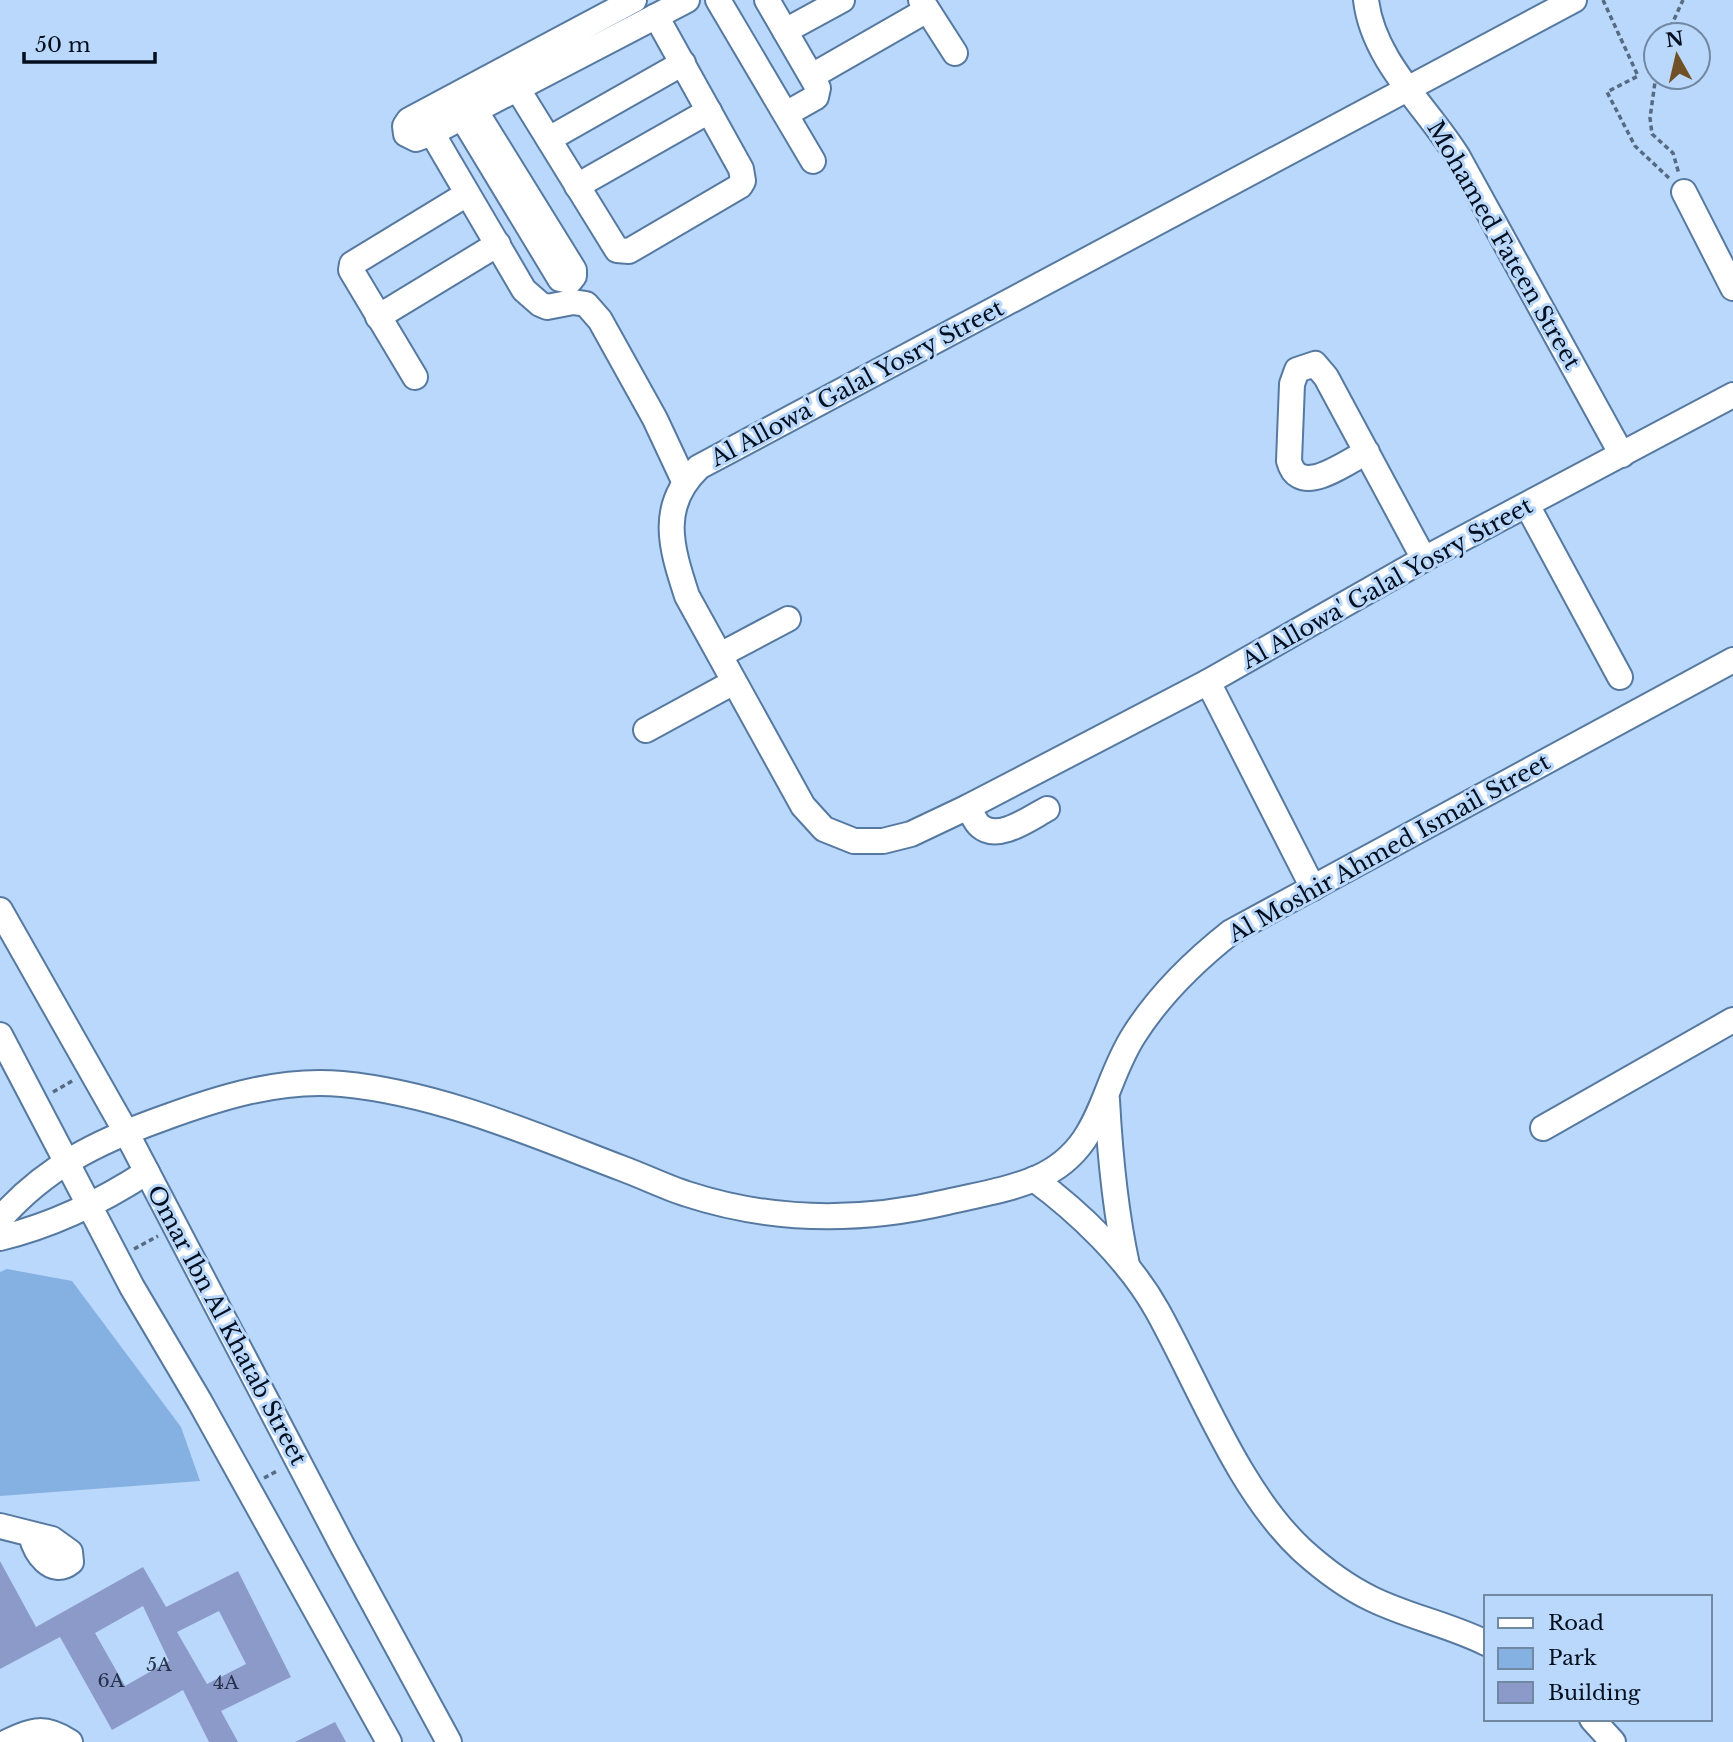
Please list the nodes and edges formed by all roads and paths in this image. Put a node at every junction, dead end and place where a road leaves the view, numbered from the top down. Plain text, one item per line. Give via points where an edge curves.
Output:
1 (634, 0) edge
2 (687, 0) edge
3 (718, 0) edge
4 (842, 0) edge
5 (1366, 0) edge
6 (1574, 0) edge
7 (1603, 0) edge
8 (1683, 0) edge
9 (774, 2) edge
10 (924, 5) edge
11 (656, 16) junction
12 (1673, 21) edge
13 (785, 31) junction
14 (955, 53) dead end
15 (683, 63) junction
16 (812, 76) junction
17 (511, 78) junction
18 (1408, 90) junction
19 (1654, 91) edge
20 (709, 111) junction
21 (468, 113) junction
22 (786, 114) junction
23 (432, 132) junction
24 (549, 139) junction
25 (813, 161) dead end
26 (577, 186) junction
27 (1684, 192) junction
28 (467, 194) junction
29 (498, 244) junction
30 (1733, 288) edge
31 (378, 317) junction
32 (415, 377) dead end
33 (1733, 395) edge
34 (1367, 452) junction
35 (1622, 455) junction
36 (684, 481) junction
37 (1527, 505) junction
38 (1424, 559) junction
39 (788, 619) dead end
40 (720, 655) junction
41 (1733, 660) edge
42 (1620, 677) dead end
43 (734, 682) junction
44 (1208, 682) junction
45 (646, 730) dead end
46 (968, 807) junction
47 (1046, 809) dead end
48 (1313, 888) junction
49 (0, 910) edge
50 (1733, 1020) edge
51 (0, 1035) edge
52 (92, 1071) junction
53 (1106, 1096) junction
54 (35, 1102) junction
55 (1543, 1128) dead end
56 (126, 1132) junction
57 (66, 1162) junction
58 (147, 1172) junction
59 (1034, 1179) junction
60 (89, 1206) junction
61 (0, 1219) edge
62 (176, 1227) junction
63 (0, 1238) edge
64 (116, 1258) junction
65 (1128, 1269) junction
66 (298, 1459) junction
67 (247, 1488) junction
68 (0, 1527) edge
69 (30, 1535) dead end
70 (1484, 1642) edge
71 (1594, 1721) edge
72 (7, 1742) edge
73 (70, 1742) edge
74 (389, 1742) edge
75 (449, 1742) edge
76 (1613, 1742) edge

1 - 17 street
2 - 11 street
3 - 22 street
4 - 13 street
5 - 18 street, Mohamed Fateen Street via 1373,30
6 - 18 street, Al Allowa' Galal Yosry Street
7 - 27 path via 1638,76 1607,92 1635,146
8 - 12 path
9 - 13 street
10 - 14 street
10 - 16 street
11 - 15 street
11 - 17 street
13 - 16 street
15 - 20 street
15 - 24 street
16 - 22 street via 818,88 816,97
17 - 21 street
17 - 23 street via 409,120 405,126 412,139
17 - 24 street
18 - 35 street, Mohamed Fateen Street via 1458,157
18 - 36 street, Al Allowa' Galal Yosry Street via 741,444 699,467
19 - 27 path via 1652,134 1673,153
20 - 26 street
20 - 26 street via 743,181 629,251 617,250
21 - 21 street via 560,279 570,281 574,270
21 - 23 street
22 - 25 street
23 - 28 street
24 - 26 street
27 - 30 street
28 - 29 street
28 - 31 street via 352,264 351,270
29 - 31 street
29 - 36 street via 524,290 540,304 555,307 579,302 600,320
31 - 32 street
33 - 35 street, Al Allowa' Galal Yosry Street
34 - 34 street via 1315,364 1297,370 1292,384 1291,471 1298,478 1311,480
34 - 38 street
35 - 37 street, Al Allowa' Galal Yosry Street
36 - 40 street, Al Allowa' Galal Yosry Street via 673,511 675,557 687,596
37 - 38 street, Al Allowa' Galal Yosry Street
37 - 42 street
38 - 44 street, Al Allowa' Galal Yosry Street
39 - 40 street
40 - 43 street, Al Allowa' Galal Yosry Street
41 - 48 street, Al Moshir Ahmed Ismail Street
43 - 45 street
43 - 46 street, Al Allowa' Galal Yosry Street via 803,806 824,829 854,841 883,841 911,834
44 - 46 street, Al Allowa' Galal Yosry Street
44 - 48 street
46 - 47 street via 979,826 993,832
48 - 53 street, Al Moshir Ahmed Ismail Street via 1231,932 1191,964 1132,1038
49 - 52 street, Omar Ibn Al Khatab Street
50 - 55 street
51 - 54 street
52 - 54 path
52 - 56 street, Omar Ibn Al Khatab Street
53 - 59 street, Al Moshir Ahmed Ismail Street via 1083,1143 1070,1157
53 - 65 street via 1114,1196
54 - 57 street
56 - 57 street, Al Moshir Ahmed Ismail Street
56 - 58 street, Omar Ibn Al Khatab Street
56 - 59 street, Al Moshir Ahmed Ismail Street via 227,1096 338,1083 423,1099 688,1194 786,1215 840,1218 902,1213
57 - 60 street
57 - 61 street, Al Moshir Ahmed Ismail Street
58 - 60 street
58 - 62 street, Omar Ibn Al Khatab Street
59 - 65 street via 1078,1215
60 - 63 street
60 - 64 street
62 - 64 path
62 - 66 street, Omar Ibn Al Khatab Street
64 - 67 street
65 - 70 street via 1157,1310 1249,1483 1273,1519 1302,1550 1373,1599
66 - 67 path
66 - 75 street, Omar Ibn Al Khatab Street
67 - 74 street
68 - 69 street
71 - 76 street
72 - 73 street via 30,1730 51,1732

